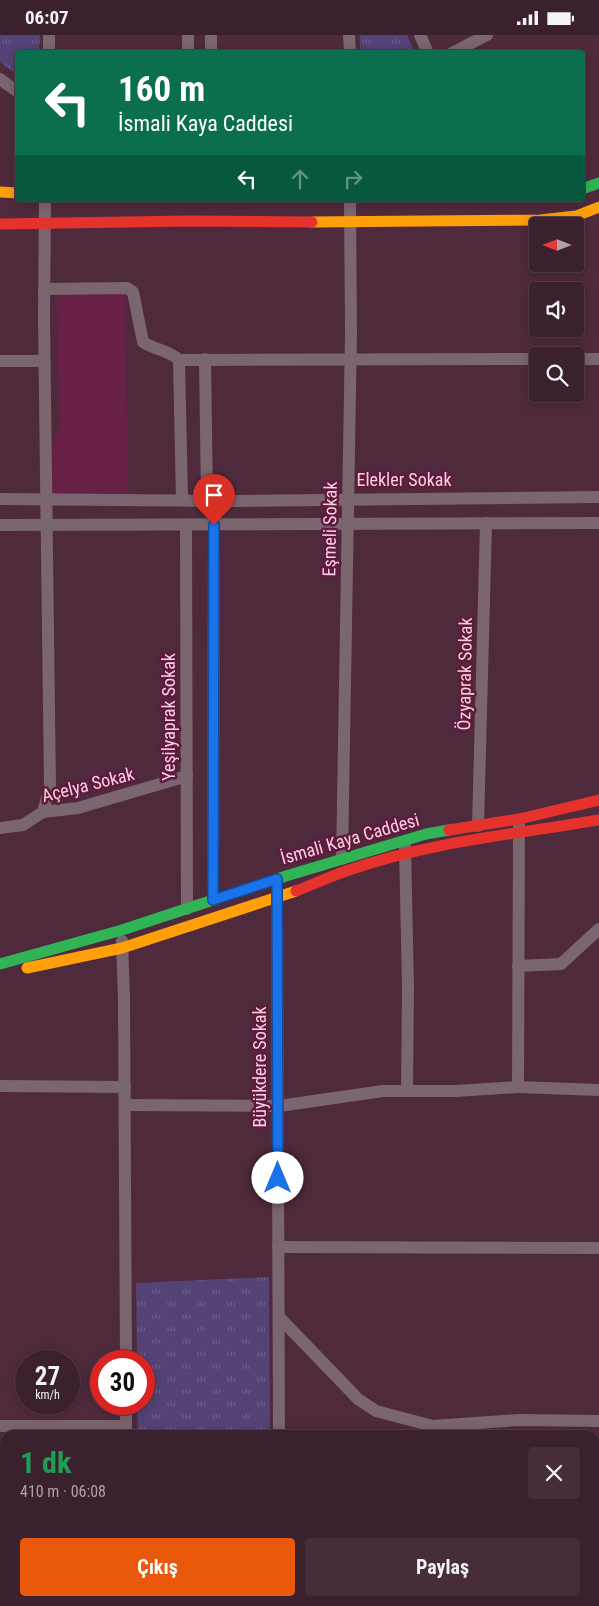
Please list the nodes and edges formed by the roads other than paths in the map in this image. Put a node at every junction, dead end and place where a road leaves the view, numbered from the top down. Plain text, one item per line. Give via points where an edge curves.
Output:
1 (49, 35) edge
2 (188, 35) edge
3 (211, 35) edge
4 (349, 35) edge
5 (420, 35) edge
6 (487, 35) edge
7 (49, 50) edge
8 (188, 50) edge
9 (211, 50) edge
10 (350, 50) edge
11 (427, 50) edge
12 (458, 50) edge
13 (0, 79) edge
14 (15, 90) edge
15 (599, 183) edge
16 (585, 188) edge
17 (0, 192) edge
18 (15, 193) edge
19 (45, 202) edge
20 (350, 202) edge
21 (599, 207) edge
22 (351, 222) junction
23 (45, 223) junction
24 (0, 224) edge
25 (44, 289) junction
26 (205, 359) junction
27 (351, 359) junction
28 (529, 359) edge
29 (584, 359) edge
30 (599, 359) edge
31 (180, 360) junction
32 (0, 361) edge
33 (44, 361) junction
34 (599, 497) edge
35 (46, 498) junction
36 (348, 498) junction
37 (0, 499) edge
38 (182, 500) junction
39 (207, 500) junction
40 (486, 523) junction
41 (599, 523) edge
42 (0, 525) edge
43 (47, 525) junction
44 (186, 525) junction
45 (214, 525) junction
46 (348, 525) junction
47 (187, 776) junction
48 (599, 800) edge
49 (43, 812) junction
50 (519, 819) junction
51 (599, 820) edge
52 (478, 825) junction
53 (0, 828) edge
54 (519, 834) junction
55 (405, 841) junction
56 (405, 854) junction
57 (342, 859) junction
58 (277, 879) junction
59 (277, 898) junction
60 (213, 900) junction
61 (187, 909) junction
62 (599, 929) edge
63 (122, 931) junction
64 (122, 948) junction
65 (0, 964) edge
66 (518, 966) junction
67 (0, 974) edge
68 (0, 1086) edge
69 (124, 1087) junction
70 (518, 1087) junction
71 (599, 1090) edge
72 (406, 1091) junction
73 (124, 1105) junction
74 (279, 1106) junction
75 (278, 1247) junction
76 (599, 1248) edge
77 (279, 1317) junction
78 (126, 1350) edge
79 (126, 1415) edge
80 (599, 1421) edge
81 (0, 1427) edge
82 (94, 1430) edge
83 (126, 1430) edge
84 (279, 1430) edge
85 (430, 1430) edge
86 (441, 1430) edge

1 - 7 street
2 - 8 street
3 - 9 street
4 - 10 street
5 - 11 street
6 - 12 street
13 - 14 street
15 - 16 street
17 - 18 street
19 - 23 street
20 - 22 street, Eşmeli Sokak
21 - 22 street via 576,216 540,220
22 - 23 street
22 - 27 street, Eşmeli Sokak
23 - 24 street
23 - 25 street
25 - 31 street via 127,288 133,292 143,342 172,353
25 - 33 street
26 - 27 street
26 - 31 street
26 - 39 street
27 - 28 street
27 - 36 street, Eşmeli Sokak
29 - 30 street
31 - 38 street
32 - 33 street
33 - 35 street
34 - 36 street, Elekler Sokak
35 - 37 street, Elekler Sokak
35 - 38 street, Elekler Sokak
35 - 43 street
36 - 39 street, Elekler Sokak
36 - 46 street, Eşmeli Sokak
38 - 39 street, Elekler Sokak
40 - 41 street
40 - 46 street
40 - 52 street, Özyaprak Sokak
42 - 43 street
43 - 44 street
43 - 49 street via 50,787
44 - 45 street
44 - 47 street, Yeşilyaprak Sokak
45 - 46 street
45 - 60 street
46 - 57 street, Eşmeli Sokak
47 - 49 street, Açelya Sokak via 78,808
47 - 61 street, Yeşilyaprak Sokak
48 - 50 street, İsmali Kaya Caddesi
49 - 53 street, Açelya Sokak via 23,825
50 - 52 street, İsmali Kaya Caddesi
50 - 54 street
51 - 54 street
52 - 55 street, İsmali Kaya Caddesi
54 - 56 street
54 - 66 street
55 - 56 street
55 - 57 street, İsmali Kaya Caddesi
56 - 59 street
56 - 72 street
57 - 58 street, İsmali Kaya Caddesi
58 - 59 street, Büyükdere Sokak
58 - 60 street, İsmali Kaya Caddesi
59 - 64 street
59 - 74 street, Büyükdere Sokak
60 - 61 street, İsmali Kaya Caddesi
61 - 63 street, İsmali Kaya Caddesi
62 - 66 street via 561,964
63 - 64 street
63 - 65 street, İsmali Kaya Caddesi
64 - 67 street
64 - 69 street
66 - 70 street
68 - 69 street
69 - 73 street
70 - 71 street
70 - 72 street
72 - 74 street via 383,1091
73 - 74 street
73 - 78 street
74 - 75 street, Büyükdere Sokak
75 - 76 street
75 - 77 street, Büyükdere Sokak
77 - 84 street, Büyükdere Sokak
77 - 85 street via 358,1399 376,1411
79 - 83 street
80 - 86 street via 519,1420
81 - 82 street

